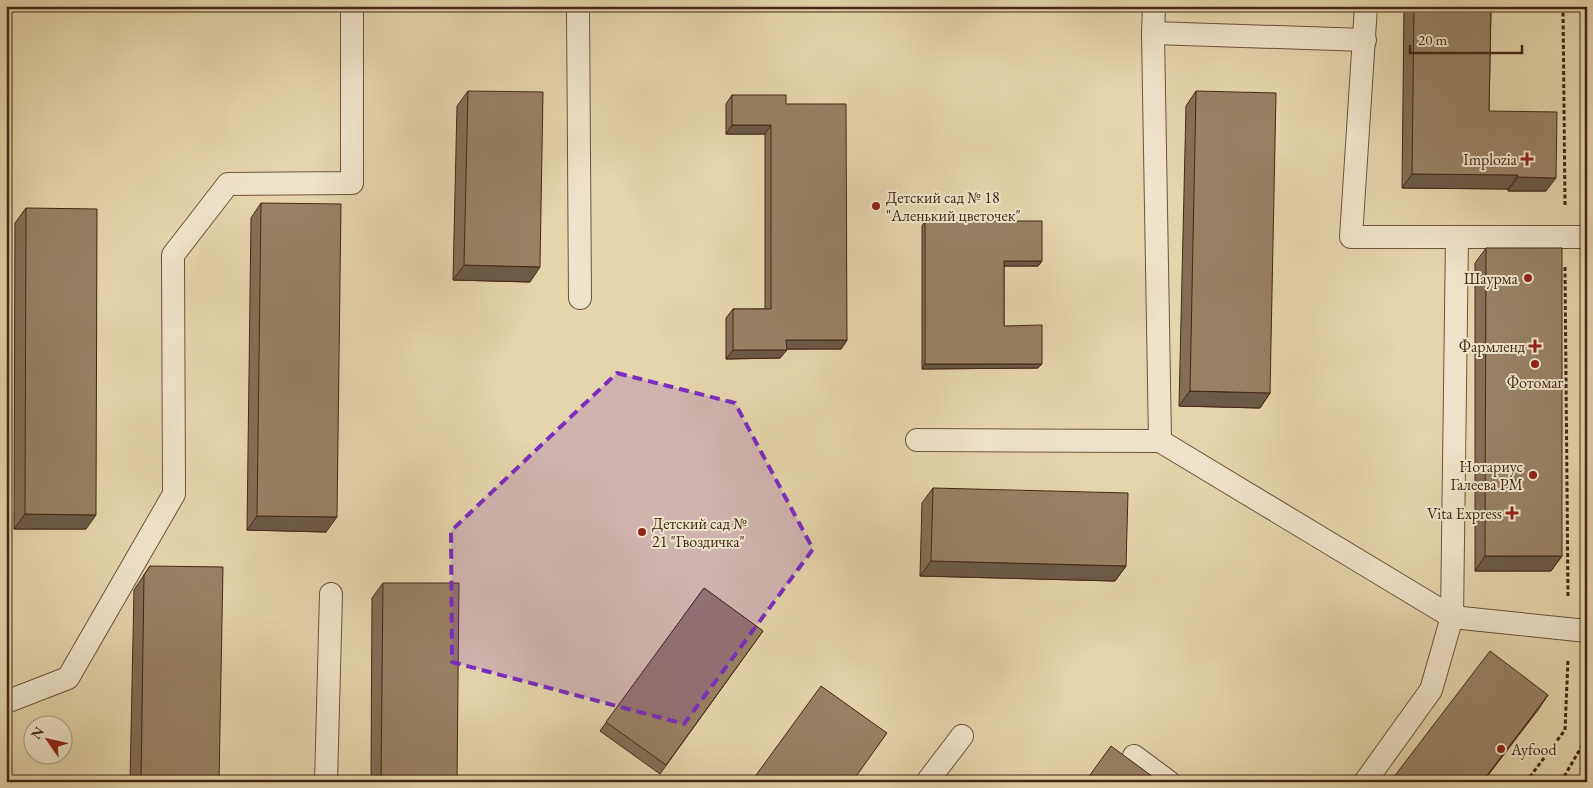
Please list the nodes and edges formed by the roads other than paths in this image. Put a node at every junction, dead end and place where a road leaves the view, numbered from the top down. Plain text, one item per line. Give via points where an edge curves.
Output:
1 (352, 6) edge
2 (578, 6) edge
3 (1154, 6) edge
4 (1366, 6) edge
5 (1153, 33) junction
6 (1365, 40) junction
7 (1457, 237) junction
8 (1576, 237) edge
9 (580, 298) dead end
10 (917, 440) dead end
11 (1160, 441) junction
12 (331, 594) dead end
13 (1452, 617) junction
14 (1578, 630) edge
15 (6, 702) edge
16 (962, 736) dead end
17 (1134, 756) dead end
18 (326, 782) edge
19 (927, 782) edge
20 (1169, 782) edge
21 (1365, 782) edge

1 - 15 lane via 352,183 228,184 174,255 174,494 68,678
2 - 9 lane
3 - 5 lane
4 - 6 lane
5 - 6 lane
5 - 11 lane
6 - 7 lane via 1351,237
7 - 8 lane
7 - 13 lane
10 - 11 lane
11 - 13 lane
12 - 18 lane
13 - 14 lane
13 - 21 lane via 1431,690
16 - 19 lane
17 - 20 lane

